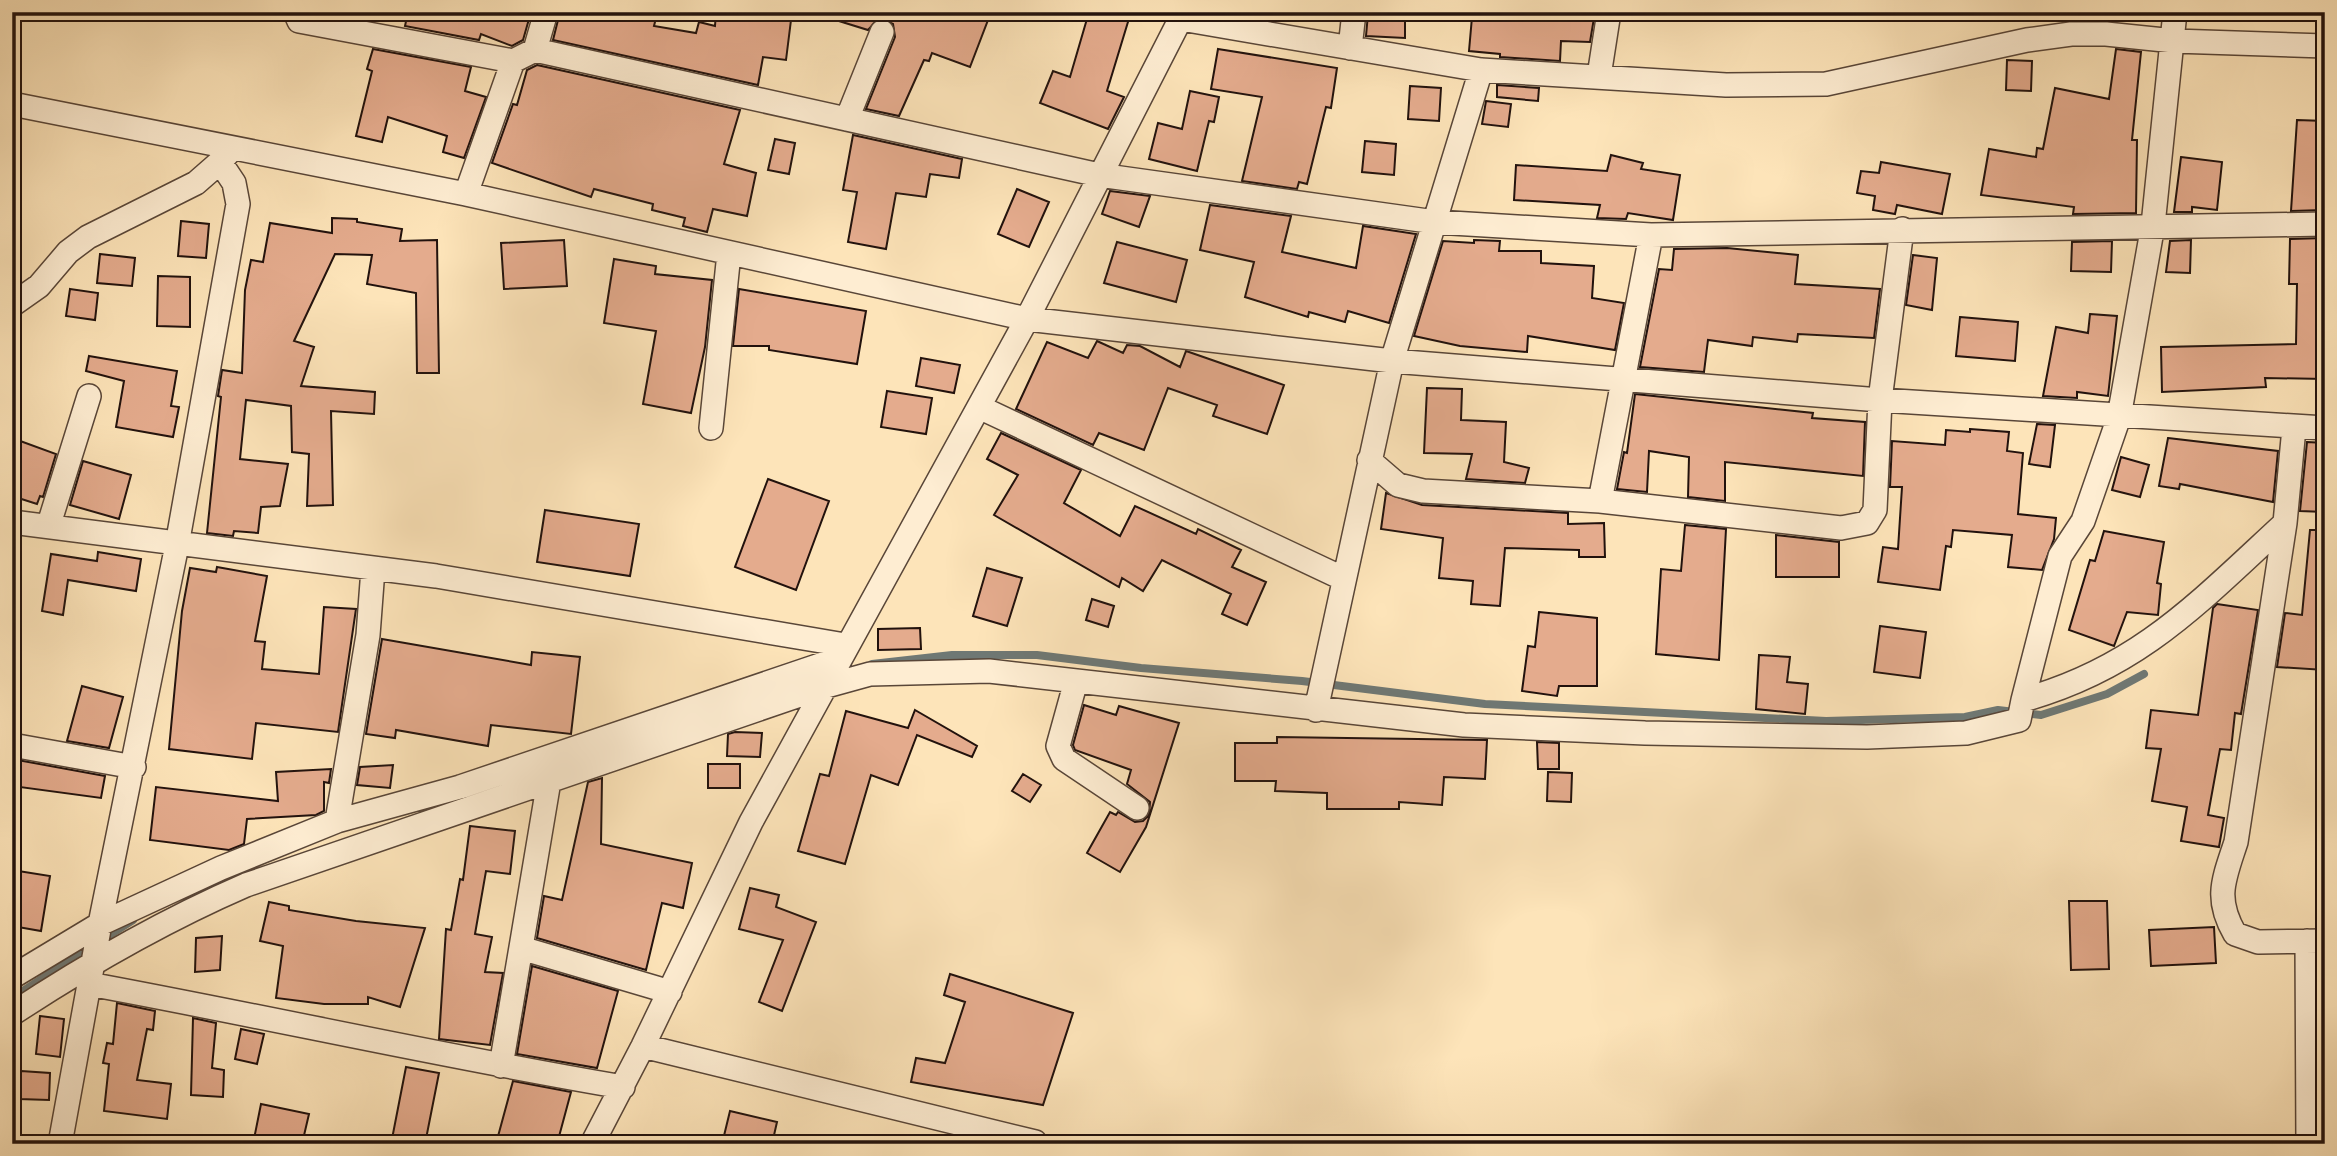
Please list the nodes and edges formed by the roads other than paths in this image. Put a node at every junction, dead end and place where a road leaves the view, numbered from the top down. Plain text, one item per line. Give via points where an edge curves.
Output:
1 (295, 12) edge
2 (546, 12) edge
3 (1354, 12) edge
4 (1609, 12) edge
5 (2175, 12) edge
6 (1183, 15) edge
7 (882, 32) dead end
8 (2174, 41) junction
9 (2325, 47) edge
10 (1350, 48) junction
11 (535, 50) junction
12 (513, 61) junction
13 (1481, 69) junction
14 (1599, 76) junction
15 (12, 104) edge
16 (847, 119) junction
17 (225, 156) junction
18 (1099, 175) junction
19 (466, 194) junction
20 (1435, 222) junction
21 (2325, 224) edge
22 (2152, 225) junction
23 (1902, 229) junction
24 (1651, 235) junction
25 (729, 253) junction
26 (12, 306) edge
27 (1027, 319) junction
28 (1392, 362) junction
29 (1623, 379) junction
30 (89, 396) dead end
31 (1880, 401) junction
32 (979, 407) junction
33 (2119, 417) junction
34 (711, 428) dead end
35 (2294, 428) junction
36 (2325, 428) edge
37 (1369, 460) junction
38 (1600, 501) junction
39 (12, 522) edge
40 (2284, 523) junction
41 (49, 524) junction
42 (177, 545) junction
43 (373, 569) junction
44 (1342, 578) junction
45 (833, 668) junction
46 (1076, 681) junction
47 (1317, 703) junction
48 (2021, 708) junction
49 (12, 745) edge
50 (134, 767) junction
51 (550, 781) junction
52 (1137, 808) dead end
53 (337, 821) junction
54 (2316, 941) edge
55 (98, 942) junction
56 (521, 948) junction
57 (15, 972) edge
58 (89, 984) junction
59 (670, 992) junction
60 (12, 1014) edge
61 (643, 1046) junction
62 (501, 1066) junction
63 (623, 1087) junction
64 (1035, 1142) edge
65 (60, 1144) edge
66 (593, 1144) edge
67 (2308, 1144) edge

1 - 12 street via 299,21
2 - 11 street
3 - 10 street
4 - 14 street
5 - 8 street
6 - 10 street
6 - 18 street
7 - 16 street
8 - 9 street
8 - 14 street via 2071,34 1852,79 1789,86
8 - 22 street
10 - 13 street
11 - 12 street
11 - 16 street
12 - 19 street
13 - 14 street
13 - 20 street
15 - 17 street
16 - 18 street
17 - 19 street
17 - 26 street via 196,183 68,251 39,286
17 - 42 street via 237,204
18 - 20 street
18 - 27 street
19 - 25 street
20 - 24 street
20 - 28 street
21 - 22 street
22 - 23 street
22 - 33 street
23 - 24 street
23 - 31 street
24 - 29 street
25 - 27 street
25 - 34 street
27 - 28 street
27 - 32 street
28 - 29 street
28 - 37 street
29 - 31 street
29 - 38 street
30 - 41 street
31 - 33 street
31 - 38 street via 1875,510 1867,523 1854,528
32 - 44 street
32 - 45 street
33 - 35 street
33 - 48 street via 2083,520 2060,556
35 - 36 street
35 - 40 street
37 - 38 street via 1398,485 1423,491
37 - 44 street
39 - 41 street
40 - 48 street via 2159,636 2107,669
40 - 54 street via 2222,912 2235,934 2258,942
41 - 42 street
42 - 43 street
42 - 50 street
43 - 45 street via 436,576
43 - 53 street via 368,635
44 - 47 street
45 - 46 street via 870,674 1023,673
45 - 51 street
45 - 53 street via 460,787
45 - 59 street via 751,822
46 - 47 street
46 - 52 street via 1058,746 1063,759
47 - 48 street via 1464,725 1853,737 1966,733
49 - 50 street
50 - 55 street
51 - 55 street via 246,885 171,918
51 - 56 street
53 - 55 street via 221,868
54 - 67 street
55 - 57 street
55 - 58 street
55 - 60 street
56 - 59 street
56 - 62 street
58 - 62 street via 334,1029
58 - 65 street
59 - 61 street
61 - 63 street
61 - 64 street
62 - 63 street
63 - 66 street

